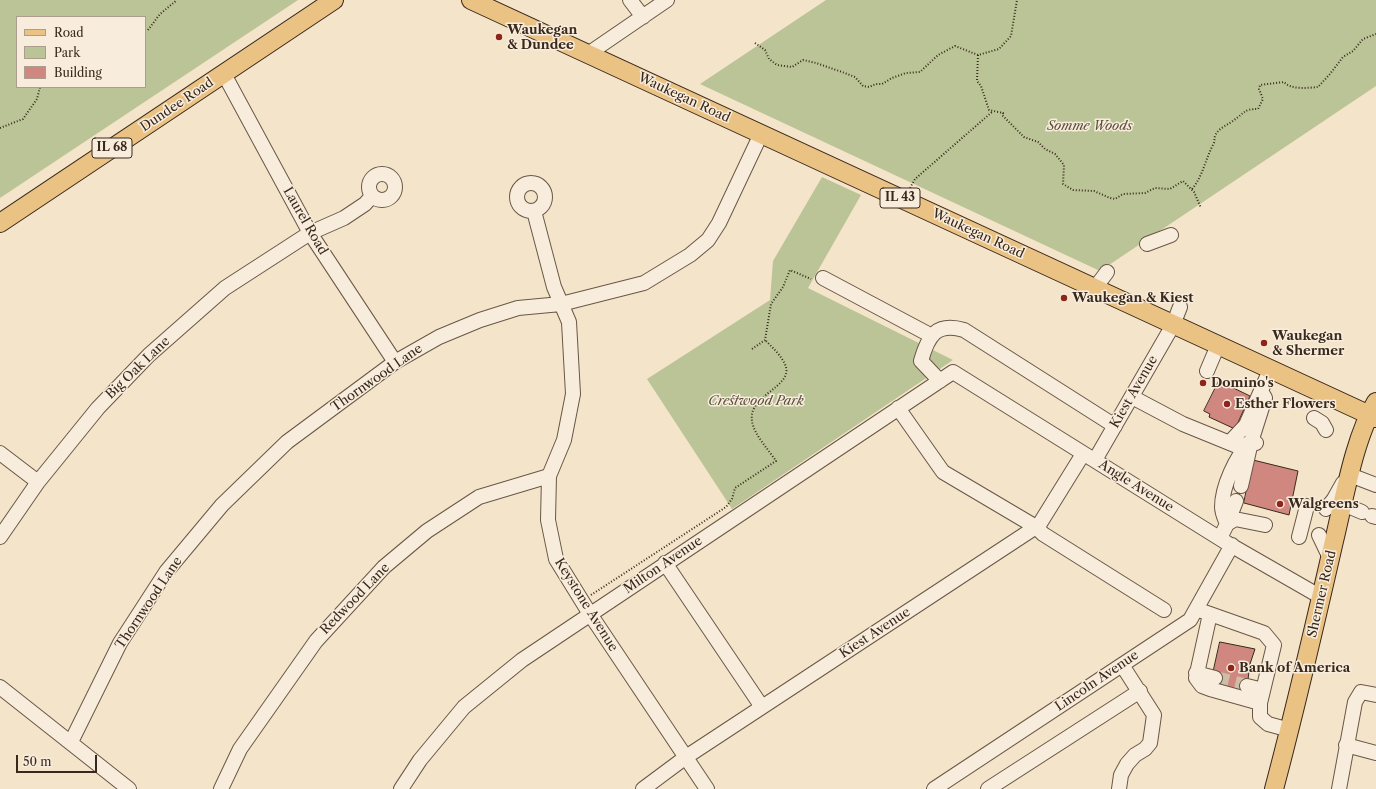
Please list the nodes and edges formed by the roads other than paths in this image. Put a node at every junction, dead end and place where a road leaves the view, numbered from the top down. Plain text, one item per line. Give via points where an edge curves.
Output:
1 (334, 0) edge
2 (630, 0) edge
3 (667, 0) edge
4 (475, 1) edge
5 (321, 5) edge
6 (642, 17) junction
7 (588, 54) junction
8 (224, 74) junction
9 (761, 134) junction
10 (372, 196) dead end
11 (534, 211) dead end
12 (0, 222) edge
13 (310, 233) junction
14 (1171, 235) dead end
15 (1147, 244) dead end
16 (1107, 272) dead end
17 (823, 278) road end
18 (1095, 288) junction
19 (562, 304) junction
20 (1180, 307) dead end
21 (1174, 325) junction
22 (930, 335) junction
23 (1218, 345) junction
24 (395, 362) junction
25 (1270, 370) junction
26 (1207, 371) dead end
27 (953, 372) joint
28 (940, 381) junction
29 (1148, 396) dead end
30 (1132, 397) junction
31 (898, 408) junction
32 (1374, 411) edge
33 (1195, 421) dead end
34 (1115, 426) junction
35 (1242, 443) junction
36 (0, 453) edge
37 (1089, 457) junction
38 (1351, 470) junction
39 (549, 476) junction
40 (38, 482) junction
41 (1376, 485) edge
42 (1240, 486) dead end
43 (1236, 501) dead end
44 (1343, 504) junction
45 (1305, 505) dead end
46 (1326, 509) dead end
47 (1370, 515) edge
48 (1265, 525) dead end
49 (1036, 527) junction
50 (1298, 534) dead end
51 (1319, 536) dead end
52 (0, 537) edge
53 (1228, 537) junction
54 (1330, 558) junction
55 (665, 563) junction
56 (1321, 597) junction
57 (1196, 609) junction
58 (1164, 610) dead end
59 (590, 614) junction
60 (1210, 614) junction
61 (1122, 664) junction
62 (1196, 673) junction
63 (1215, 678) tunnel mouth
64 (1247, 686) tunnel mouth
65 (0, 687) edge
66 (1140, 691) junction
67 (1376, 695) edge
68 (1262, 697) junction
69 (762, 708) junction
70 (1290, 730) junction
71 (71, 742) junction
72 (1346, 745) junction
73 (1376, 753) edge
74 (686, 757) junction
75 (129, 789) edge
76 (221, 789) edge
77 (401, 789) edge
78 (644, 789) edge
79 (707, 789) edge
80 (934, 789) edge
81 (988, 789) edge
82 (1118, 789) edge
83 (1274, 789) edge
84 (1339, 789) edge

1 - 5 main road, Dundee Road / IL 68
2 - 6 street
3 - 6 street
4 - 7 main road, Waukegan Road / IL 43
5 - 8 main road, Dundee Road / IL 68
6 - 7 street
7 - 9 main road, Waukegan Road / IL 43
8 - 12 main road, Dundee Road / IL 68
8 - 13 street, Laurel Road
9 - 18 main road, Waukegan Road / IL 43
9 - 19 street, Thornwood Lane via 719,223 708,240 690,255 644,283
10 - 13 street, Big Oak Lane via 344,218
11 - 19 street, Keystone Avenue via 554,287
13 - 24 street, Laurel Road
13 - 40 street, Big Oak Lane via 225,288 149,355 98,408
14 - 15 street
16 - 18 street
17 - 22 street
18 - 21 main road, Waukegan Road / IL 43
19 - 24 street, Thornwood Lane via 518,308 480,320 439,337
19 - 39 street, Keystone Avenue via 569,322 573,394 564,440
20 - 21 street, Kiest Avenue
21 - 23 main road, Waukegan Road / IL 43
21 - 30 street, Kiest Avenue
22 - 28 street via 921,361
22 - 34 street via 942,328 954,327 964,330
23 - 25 main road, Waukegan Road / IL 43
23 - 26 street
24 - 71 street, Thornwood Lane via 287,442 222,505 166,572 120,643
25 - 32 main road, Waukegan Road / IL 43
25 - 35 street via 1256,391 1265,398
27 - 28 street, Milton Avenue
27 - 37 street, Angle Avenue
28 - 31 street, Milton Avenue
29 - 33 street
30 - 34 street, Kiest Avenue
30 - 35 street via 1183,424
31 - 49 street via 943,472
31 - 55 street, Milton Avenue
32 - 38 main road, Shermer Road
34 - 37 street, Kiest Avenue
35 - 42 street
35 - 53 street via 1223,498 1222,512
36 - 40 street
37 - 49 street, Kiest Avenue
37 - 53 street, Angle Avenue
38 - 41 street
38 - 44 main road, Shermer Road
38 - 46 street
39 - 59 street, Keystone Avenue via 548,520 556,559
39 - 76 street, Redwood Lane via 479,497 427,531 384,567 316,640 240,749
40 - 52 street, Big Oak Lane
43 - 53 street, Lincoln Avenue
44 - 47 street
44 - 54 main road, Shermer Road
45 - 50 street
48 - 53 street via 1235,519
49 - 58 street
49 - 69 street, Kiest Avenue
51 - 54 street
53 - 56 street, Angle Avenue
53 - 57 street, Lincoln Avenue
54 - 56 main road, Shermer Road
55 - 59 street, Milton Avenue
55 - 69 street
56 - 70 main road, Shermer Road
57 - 60 street
57 - 61 street, Lincoln Avenue via 1190,620
59 - 74 street, Keystone Avenue
59 - 77 street, Milton Avenue via 522,660 464,707 420,760
60 - 62 street
60 - 68 street via 1264,633 1274,645
61 - 66 street
61 - 80 street, Lincoln Avenue
62 - 63 street
62 - 68 street via 1196,678 1202,686
64 - 68 street
65 - 71 street
66 - 81 street
66 - 82 street via 1154,715 1150,743 1126,764 1120,775
67 - 72 street via 1361,692 1355,702
68 - 70 street via 1260,717 1268,724
69 - 74 street, Kiest Avenue
70 - 83 main road, Shermer Road
71 - 75 street
72 - 73 street
72 - 84 street
74 - 78 street, Kiest Avenue
74 - 79 street, Keystone Avenue

